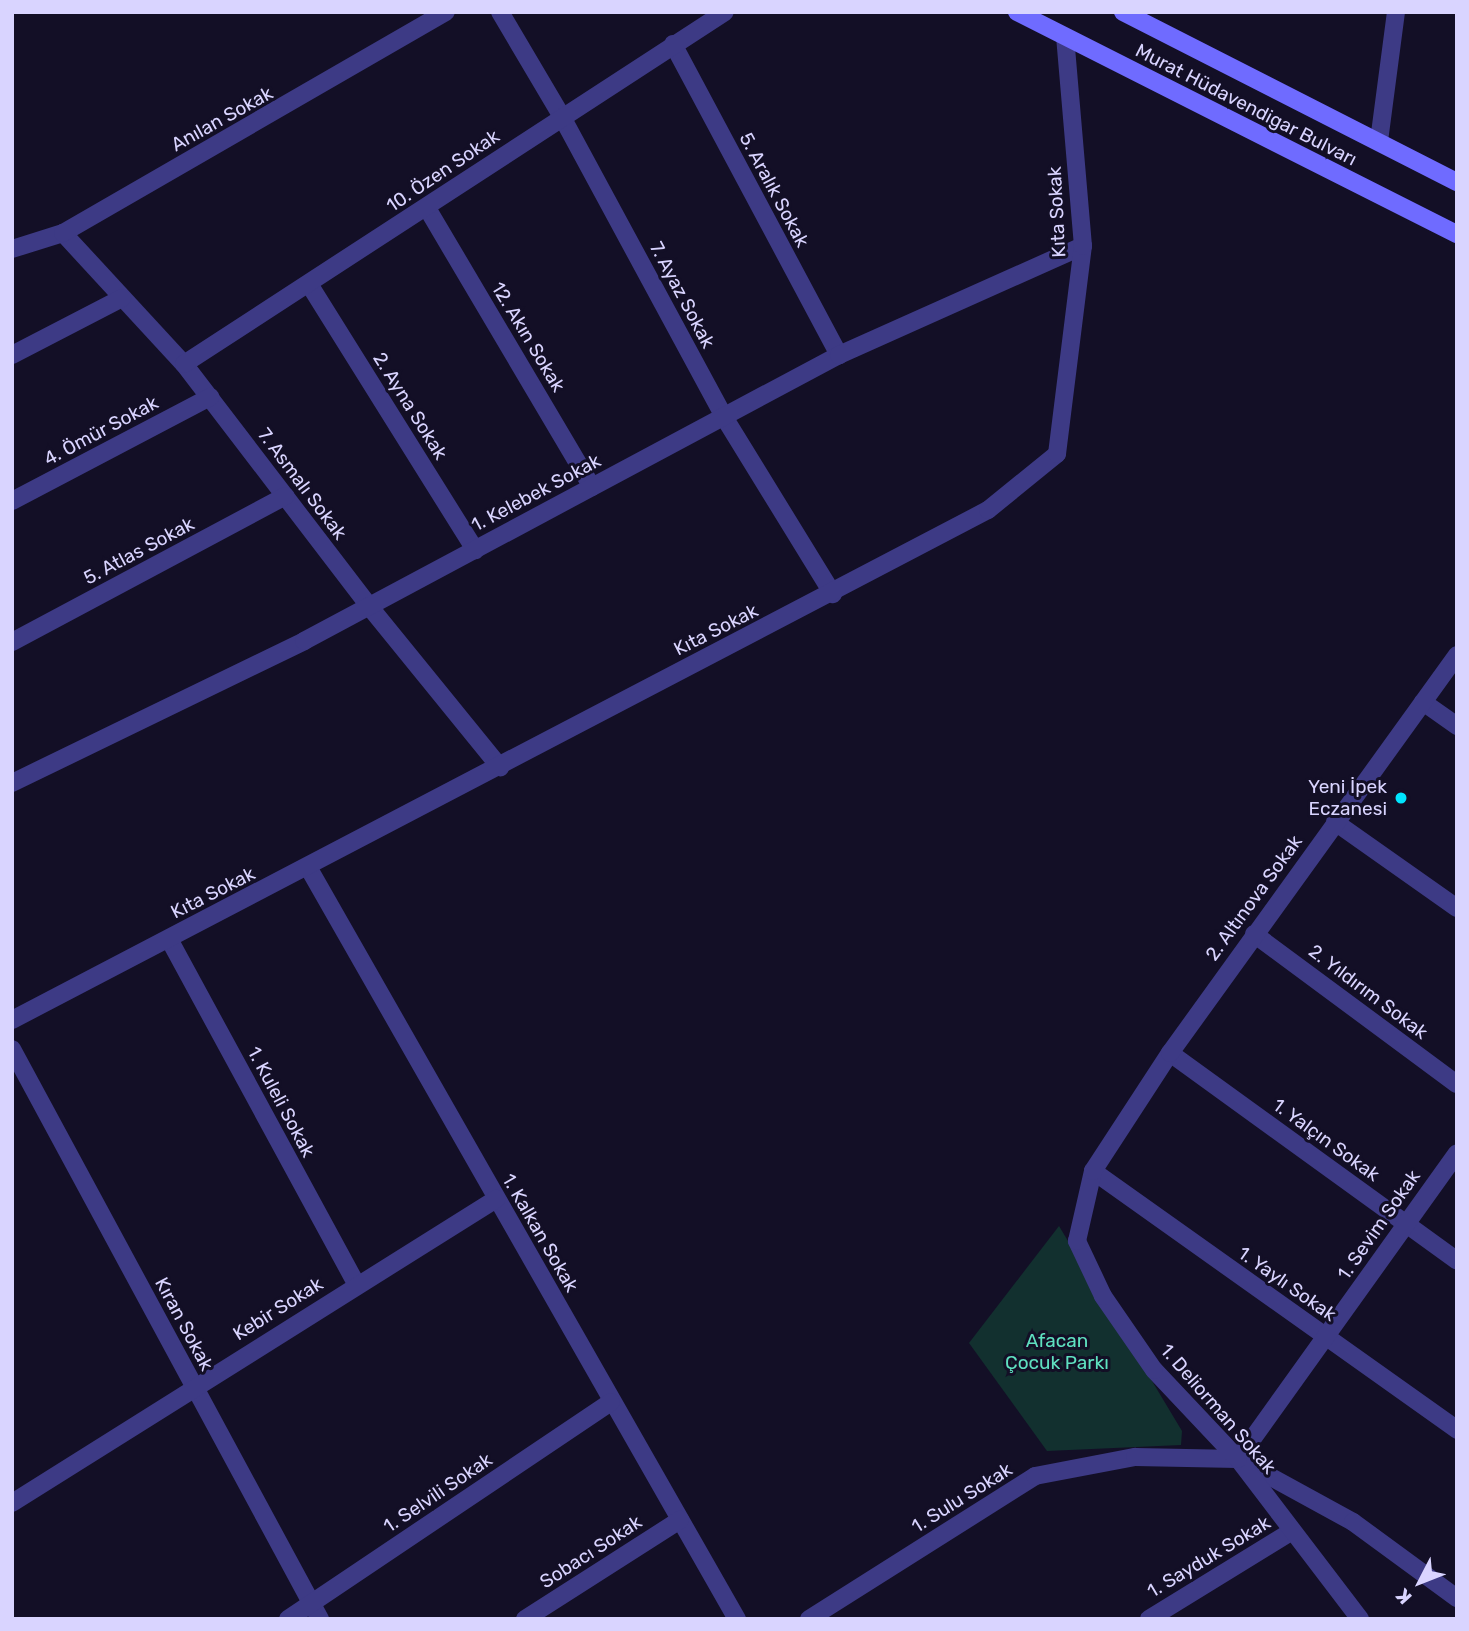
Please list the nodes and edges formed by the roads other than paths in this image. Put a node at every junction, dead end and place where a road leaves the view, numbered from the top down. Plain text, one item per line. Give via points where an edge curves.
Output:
1 (446, 12) edge
2 (500, 12) edge
3 (725, 12) edge
4 (1017, 12) edge
5 (1123, 12) edge
6 (1396, 12) edge
7 (1065, 38) junction
8 (673, 44) junction
9 (562, 117) junction
10 (1379, 141) junction
11 (1457, 182) edge
12 (427, 208) junction
13 (62, 233) junction
14 (1457, 234) edge
15 (1083, 246) junction
16 (12, 249) edge
17 (309, 284) junction
18 (122, 298) junction
19 (12, 355) edge
20 (839, 355) junction
21 (184, 364) junction
22 (210, 397) junction
23 (724, 417) junction
24 (592, 487) junction
25 (285, 496) junction
26 (12, 501) edge
27 (475, 550) junction
28 (833, 594) junction
29 (369, 606) junction
30 (12, 642) edge
31 (1457, 655) edge
32 (1423, 702) junction
33 (1457, 726) edge
34 (500, 767) junction
35 (12, 783) edge
36 (1335, 822) junction
37 (308, 867) junction
38 (1457, 908) edge
39 (1254, 934) junction
40 (169, 939) junction
41 (12, 1020) edge
42 (12, 1049) edge
43 (1170, 1053) junction
44 (1457, 1084) edge
45 (1457, 1153) edge
46 (1093, 1171) junction
47 (496, 1199) junction
48 (1406, 1224) junction
49 (1457, 1261) edge
50 (357, 1285) junction
51 (1325, 1337) junction
52 (194, 1386) junction
53 (611, 1402) junction
54 (1457, 1430) edge
55 (1238, 1459) junction
56 (12, 1503) edge
57 (680, 1520) junction
58 (1292, 1531) junction
59 (1457, 1598) edge
60 (316, 1611) edge
61 (288, 1619) edge
62 (524, 1619) edge
63 (737, 1619) edge
64 (809, 1619) edge
65 (1149, 1619) edge
66 (1360, 1619) edge

1 - 13 street, Anılan Sokak
2 - 9 street, 7. Ayaz Sokak
3 - 8 street, 10. Özen Sokak
4 - 7 main road, Murat Hüdavendigar Bulvarı
5 - 10 main road, Murat Hüdavendigar Bulvarı
6 - 10 street
7 - 14 main road, Murat Hüdavendigar Bulvarı
7 - 15 street, Kıta Sokak
8 - 9 street, 10. Özen Sokak
8 - 20 street, 5. Aralık Sokak
9 - 12 street, 10. Özen Sokak
9 - 23 street, 7. Ayaz Sokak
10 - 11 main road, Murat Hüdavendigar Bulvarı
12 - 17 street, 10. Özen Sokak
12 - 24 street, 12. Akın Sokak
13 - 16 street, Anılan Sokak
13 - 18 street, 7. Asmalı Sokak
15 - 20 street, 1. Kelebek Sokak
15 - 28 street, Kıta Sokak via 1057,454 988,510
17 - 21 street, 10. Özen Sokak
17 - 27 street, 2. Ayna Sokak
18 - 19 street
18 - 21 street, 7. Asmalı Sokak
20 - 23 street, 1. Kelebek Sokak
21 - 22 street, 7. Asmalı Sokak
22 - 25 street, 7. Asmalı Sokak
22 - 26 street, 4. Ömür Sokak
23 - 24 street, 1. Kelebek Sokak
23 - 28 street, 7. Ayaz Sokak
24 - 27 street, 1. Kelebek Sokak
25 - 29 street, 7. Asmalı Sokak
25 - 30 street, 5. Atlas Sokak
27 - 29 street, 1. Kelebek Sokak
28 - 34 street, Kıta Sokak
29 - 34 street, 7. Asmalı Sokak
29 - 35 street, 1. Kelebek Sokak
31 - 32 street, 2. Altınova Sokak
32 - 33 street
32 - 36 street, 2. Altınova Sokak
34 - 37 street, Kıta Sokak
36 - 38 street
36 - 39 street, 2. Altınova Sokak
37 - 40 street, Kıta Sokak
37 - 47 street, 1. Kalkan Sokak
39 - 43 street, 2. Altınova Sokak
39 - 44 street, 2. Yıldırım Sokak
40 - 41 street, Kıta Sokak
40 - 50 street, 1. Kuleli Sokak
42 - 52 street, Kıran Sokak
43 - 46 street, 2. Altınova Sokak
43 - 48 street, 1. Yalçın Sokak
45 - 48 street, 1. Sevim Sokak
46 - 51 street, 1. Yaylı Sokak
46 - 55 street, 1. Deliorman Sokak via 1077,1241 1102,1296 1154,1370
47 - 50 street, Kebir Sokak
47 - 53 street, 1. Kalkan Sokak
48 - 49 street, 1. Yalçın Sokak
48 - 51 street, 1. Sevim Sokak
50 - 52 street, Kebir Sokak
51 - 54 street, 1. Yaylı Sokak
51 - 55 street, 1. Sevim Sokak
52 - 56 street, Kebir Sokak
52 - 60 street, Kıran Sokak
53 - 57 street, 1. Kalkan Sokak
53 - 60 street, 1. Selvili Sokak
55 - 58 street, 1. Deliorman Sokak
55 - 59 street via 1353,1522
55 - 64 street, 1. Sulu Sokak via 1135,1457 1035,1476
57 - 62 street, Sobacı Sokak
57 - 63 street, 1. Kalkan Sokak
58 - 65 street, 1. Sayduk Sokak
58 - 66 street, 1. Deliorman Sokak
60 - 61 street, 1. Selvili Sokak

